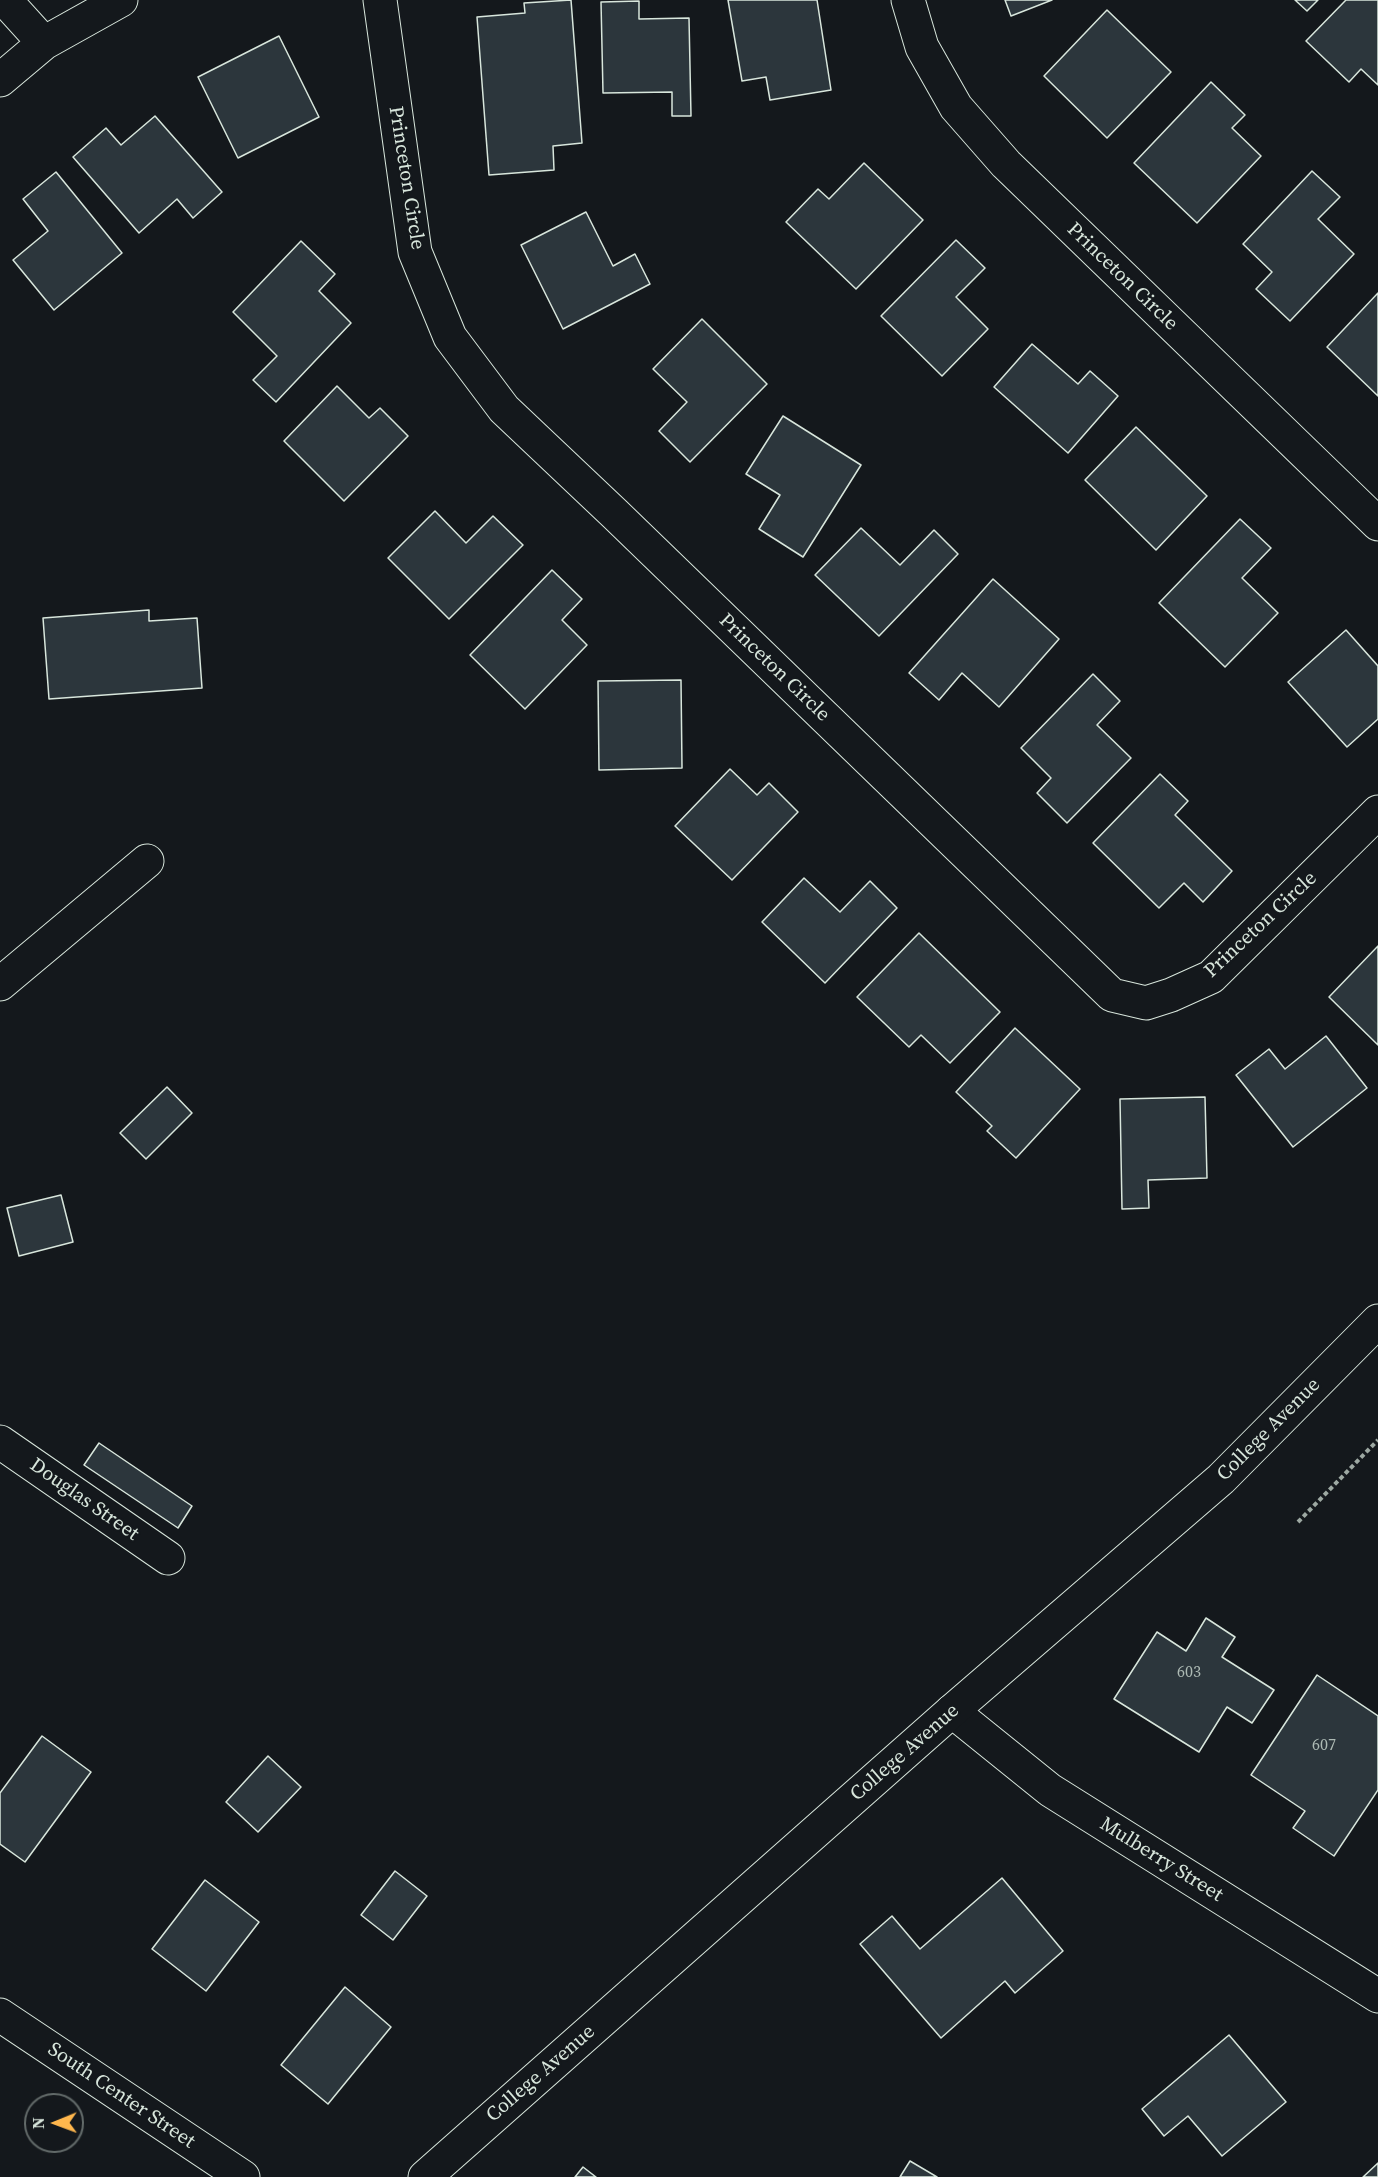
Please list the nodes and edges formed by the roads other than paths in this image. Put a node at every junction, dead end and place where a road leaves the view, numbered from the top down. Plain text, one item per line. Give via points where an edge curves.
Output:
1 (5, 0) edge
2 (121, 0) edge
3 (380, 0) edge
4 (908, 0) edge
5 (44, 43) junction
6 (0, 80) edge
7 (1378, 524) edge
8 (1378, 812) edge
9 (147, 861) dead end
10 (0, 984) edge
11 (1378, 1321) edge
12 (0, 1442) edge
13 (168, 1558) dead end
14 (952, 1712) junction
15 (1378, 1996) edge
16 (0, 2015) edge
17 (243, 2177) edge
18 (425, 2177) edge

1 - 5 street
2 - 5 street
3 - 8 street, Princeton Circle via 414,252 450,337 504,409 1112,995 1146,1003 1210,977
4 - 7 street, Princeton Circle via 922,47 956,107 1006,164
5 - 6 street
9 - 10 street
11 - 14 street, College Avenue via 1221,1479
12 - 13 street, Douglas Street
14 - 15 street, Mulberry Street via 1050,1790
14 - 18 street, College Avenue
16 - 17 street, South Center Street

